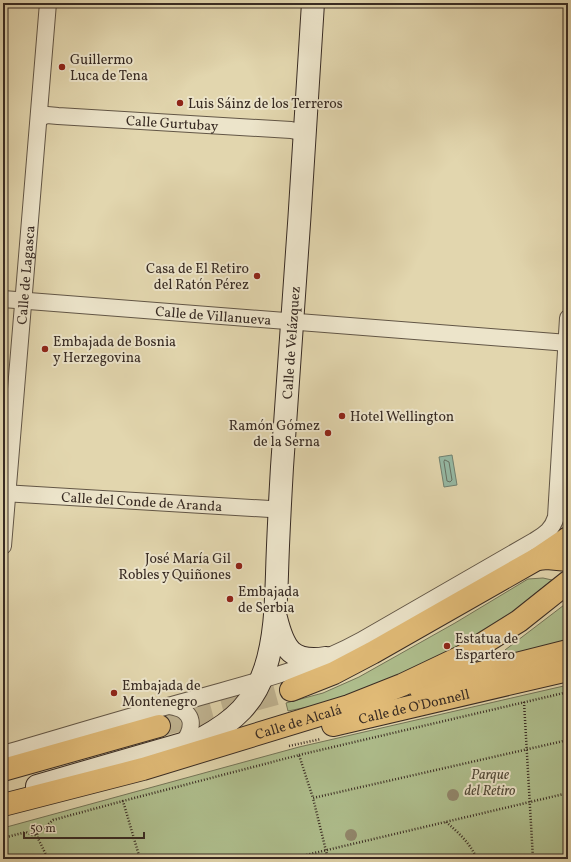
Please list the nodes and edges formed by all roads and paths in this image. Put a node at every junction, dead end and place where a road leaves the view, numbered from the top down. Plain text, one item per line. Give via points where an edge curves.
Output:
1 (48, 3) edge
2 (313, 3) edge
3 (39, 118) junction
4 (305, 133) junction
5 (3, 299) edge
6 (23, 300) junction
7 (568, 318) edge
8 (292, 321) junction
9 (567, 343) edge
10 (5, 493) edge
11 (280, 508) junction
12 (3, 546) edge
13 (535, 550) junction
14 (565, 550) edge
15 (568, 582) edge
16 (275, 613) junction
17 (568, 652) edge
18 (326, 658) junction
19 (568, 670) edge
20 (261, 680) junction
21 (291, 690) tunnel mouth
22 (568, 692) edge
23 (524, 702) junction
24 (169, 706) junction
25 (349, 706) junction
26 (159, 726) tunnel mouth
27 (328, 737) dead end
28 (568, 740) edge
29 (179, 746) junction
30 (282, 748) dead end
31 (526, 750) junction
32 (3, 754) edge
33 (299, 755) junction
34 (142, 769) junction
35 (3, 770) edge
36 (568, 793) edge
37 (3, 795) edge
38 (312, 798) junction
39 (123, 801) junction
40 (530, 802) junction
41 (3, 805) edge
42 (446, 822) junction
43 (32, 826) dead end
44 (35, 833) junction
45 (3, 838) edge
46 (326, 850) junction
47 (48, 859) edge
48 (140, 859) edge
49 (289, 859) edge
50 (328, 859) edge
51 (477, 859) edge
52 (533, 859) edge

1 - 3 street, Calle de Lagasca
2 - 4 main road, Calle de Velázquez
3 - 4 street, Calle Gurtubay via 47,115 291,130
3 - 6 street, Calle de Lagasca
4 - 8 main road, Calle de Velázquez
5 - 6 street, Calle de Villanueva
6 - 8 street, Calle de Villanueva
6 - 10 street, Calle de Lagasca
7 - 9 street
8 - 9 street, Calle de Villanueva
8 - 11 main road, Calle de Velázquez
9 - 13 street via 556,516 553,526
10 - 11 street, Calle del Conde de Aranda
10 - 12 street, Calle de Lagasca
11 - 16 main road, Calle de Velázquez
13 - 14 main road via 547,558
13 - 18 street
13 - 21 main road via 372,653 334,673
15 - 25 main road, Calle de Alcalá via 519,621 463,656 402,685
16 - 18 main road via 285,645 295,655 310,660
16 - 20 main road, Calle de Velázquez via 268,658
17 - 25 main road
18 - 20 street
19 - 34 main road, Calle de O'Donnell via 410,706 232,751
20 - 24 street
20 - 29 main road, Calle de Alcalá via 246,706 230,721 203,738
22 - 23 path
23 - 31 path
23 - 33 path
24 - 29 street via 180,708 190,721 189,733
24 - 32 street
25 - 34 main road, Calle de Alcalá
26 - 35 main road
27 - 30 path
28 - 31 path
29 - 37 main road, Calle de Alcalá
31 - 38 path
31 - 40 path
33 - 38 path
33 - 39 path
34 - 41 main road, Calle de Alcalá
36 - 40 path
38 - 46 path
39 - 44 path via 53,820
39 - 48 path
40 - 42 path
40 - 52 path
42 - 46 path
42 - 51 path via 462,835
43 - 44 path
44 - 45 path via 32,835 26,832
44 - 47 path
46 - 49 path
46 - 50 path

